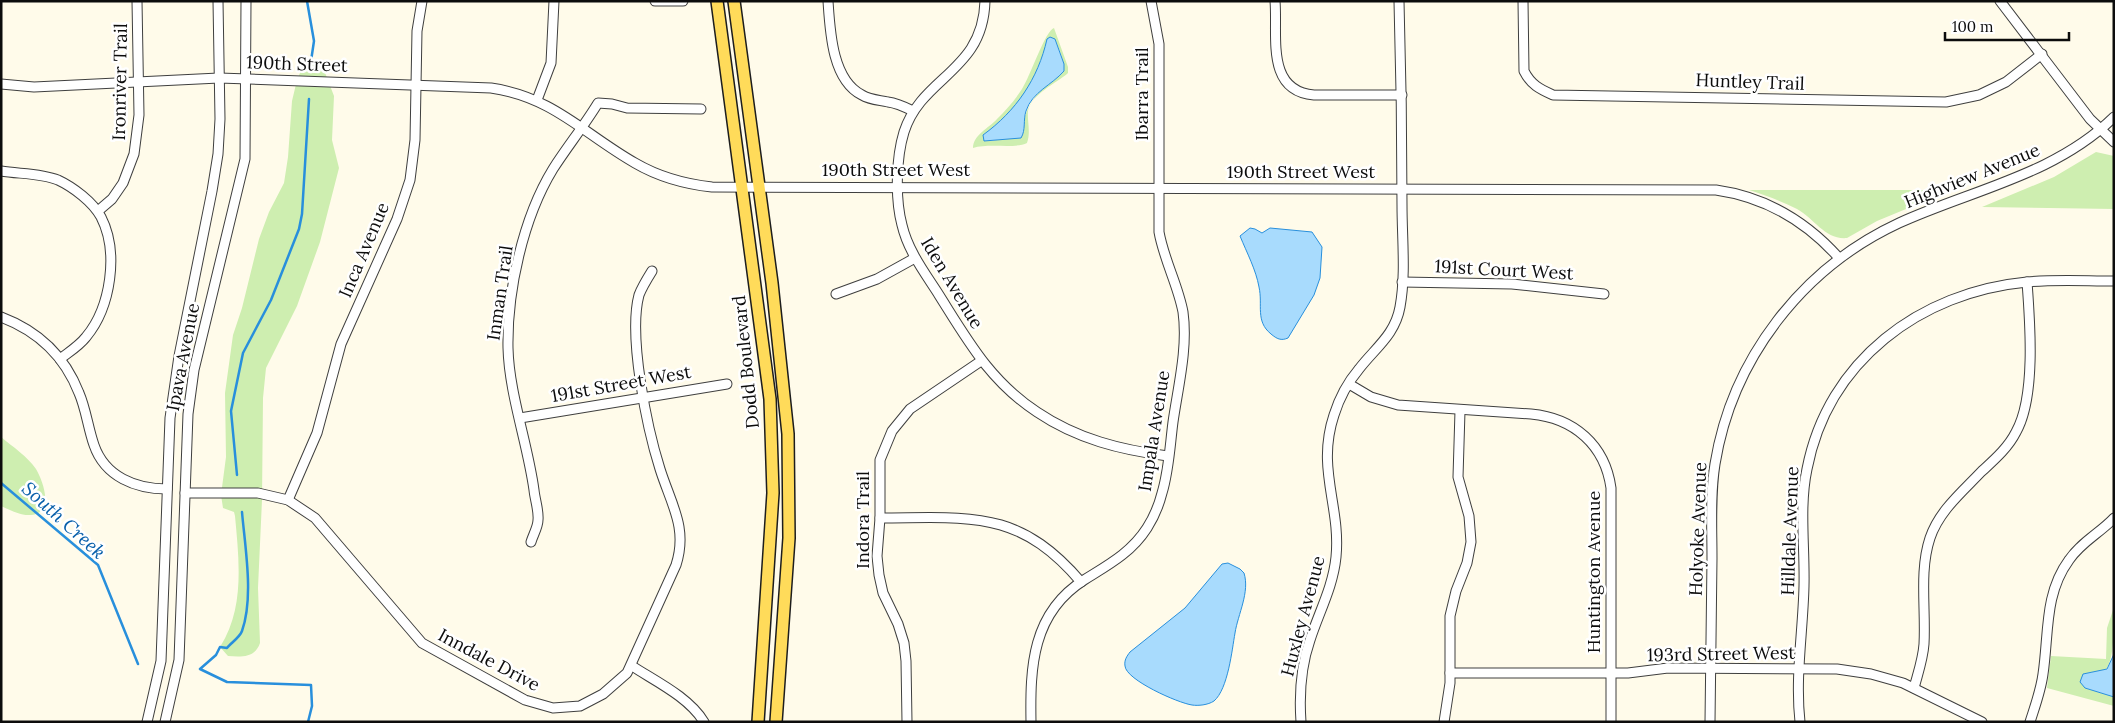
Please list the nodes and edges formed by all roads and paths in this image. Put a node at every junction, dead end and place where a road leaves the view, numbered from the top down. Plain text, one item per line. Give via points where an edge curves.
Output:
1 (137, 1) edge
2 (218, 1) edge
3 (246, 1) edge
4 (422, 1) edge
5 (554, 1) edge
6 (655, 1) edge
7 (683, 1) edge
8 (717, 1) edge
9 (734, 1) edge
10 (828, 1) edge
11 (985, 1) edge
12 (1151, 1) edge
13 (1276, 1) edge
14 (1399, 1) edge
15 (1523, 1) edge
16 (2000, 1) edge
17 (2042, 54) junction
18 (219, 78) junction
19 (246, 79) junction
20 (138, 81) junction
21 (1, 84) edge
22 (416, 84) junction
23 (1402, 95) junction
24 (537, 100) junction
25 (700, 109) dead end
26 (914, 110) junction
27 (2114, 117) edge
28 (583, 128) junction
29 (2101, 129) junction
30 (2114, 142) edge
31 (1, 171) edge
32 (760, 186) junction
33 (899, 186) junction
34 (743, 187) junction
35 (1159, 187) junction
36 (1402, 188) junction
37 (98, 211) junction
38 (915, 258) junction
39 (1839, 258) junction
40 (652, 271) dead end
41 (2114, 281) edge
42 (1402, 282) junction
43 (2027, 282) junction
44 (836, 294) dead end
45 (1604, 294) dead end
46 (1, 317) edge
47 (60, 359) junction
48 (981, 361) junction
49 (727, 384) dead end
50 (1349, 384) junction
51 (644, 397) junction
52 (1460, 411) junction
53 (520, 418) junction
54 (1168, 456) junction
55 (168, 489) junction
56 (185, 493) junction
57 (288, 500) junction
58 (880, 518) junction
59 (2114, 518) edge
60 (531, 542) dead end
61 (1081, 582) junction
62 (632, 666) junction
63 (1800, 668) junction
64 (1711, 669) junction
65 (1611, 672) junction
66 (1450, 673) junction
67 (1914, 688) junction
68 (147, 722) edge
69 (165, 722) edge
70 (704, 722) edge
71 (758, 722) edge
72 (776, 722) edge
73 (907, 722) edge
74 (1030, 722) edge
75 (1301, 722) edge
76 (1444, 722) edge
77 (1611, 722) edge
78 (1710, 722) edge
79 (1800, 722) edge
80 (1982, 722) edge
81 (2030, 722) edge

1 - 20 street, Ironriver Trail
2 - 18 street, Ipava Avenue
3 - 19 street, Ipava Avenue
4 - 22 street, Inca Avenue via 417,31
5 - 24 street via 551,63
6 - 7 street
8 - 34 main road, Dodd Boulevard
9 - 32 main road, Dodd Boulevard
10 - 26 street via 836,60 847,84 868,98
11 - 26 street, Iden Avenue via 978,35 965,58 928,92
12 - 35 street, Ibarra Trail via 1159,44
13 - 23 street via 1277,63 1284,80 1292,88 1308,94
14 - 23 street, Huxley Avenue
15 - 17 street, Huntley Trail via 1524,71 1537,88 1552,95 1946,102 1978,95 1999,86
16 - 17 street
17 - 29 street
18 - 19 street, 190th Street
18 - 20 street, 190th Street
18 - 55 street, Ipava Avenue via 218,154 176,375 170,418
19 - 22 street, 190th Street
19 - 56 street, Ipava Avenue via 245,159 194,370 188,412
20 - 21 street, 190th Street via 34,87
20 - 37 street, Ironriver Trail via 138,131 131,165 117,192
22 - 24 street, 190th Street via 492,88
22 - 57 street, Inca Avenue via 410,180 397,219 341,344 317,433
23 - 36 street, Huxley Avenue
24 - 28 street, 190th Street
25 - 28 street via 628,108 598,103
26 - 33 street, Iden Avenue via 901,146
27 - 29 street, Highview Avenue
28 - 34 street, 190th Street via 636,164 660,176 700,186
28 - 53 street, Inman Trail via 553,170 536,202 516,273 508,349
29 - 30 street
29 - 39 street, Highview Avenue via 2053,160 2006,182 1898,223
31 - 37 street via 58,181
32 - 33 street, 190th Street West
32 - 34 street, 190th Street West
32 - 72 main road, Dodd Boulevard via 781,358 790,483
33 - 35 street, 190th Street West
33 - 38 street, Iden Avenue via 902,226
34 - 71 main road, Dodd Boulevard via 768,377 772,465
35 - 36 street, 190th Street West
35 - 54 street, Impala Avenue via 1160,239 1180,300 1184,328
36 - 39 street, 190th Street West via 1704,189 1725,192 1758,200 1788,215 1826,243
36 - 42 street, Huxley Avenue
37 - 47 street via 111,252 103,306 86,337
38 - 44 street via 877,279
38 - 48 street, Iden Avenue
39 - 64 street, Holyoke Avenue via 1791,303 1764,338 1736,392 1722,432 1712,490
40 - 51 street, Inndale Drive via 640,293 637,312
41 - 43 street, Hilldale Avenue
42 - 45 street, 191st Court West via 1512,284
42 - 50 street, Huxley Avenue via 1400,308 1393,329
43 - 63 street, Hilldale Avenue via 1966,296 1895,329 1874,346 1834,396 1815,438 1805,479
43 - 67 street via 2027,404 2020,426 2009,444 1948,506 1931,536 1925,560 1923,651
46 - 47 street via 38,337
47 - 55 street via 80,395 93,444 102,460 113,473 128,482
48 - 54 street, Iden Avenue via 1020,400 1057,424 1129,451
48 - 58 street, Indora Trail via 917,403 892,431 880,460
49 - 51 street, 191st Street West
50 - 52 street, Huntington Avenue via 1390,404
50 - 75 street, Huxley Avenue via 1338,405 1328,439 1327,474 1336,521 1336,556 1330,591 1305,660 1300,694
51 - 53 street, 191st Street West
51 - 62 street, Inndale Drive via 656,457 676,510 681,536 676,565
52 - 65 street, Huntington Avenue via 1540,415 1562,420 1585,435 1604,461 1611,488
52 - 66 street via 1458,477 1470,516 1471,542 1450,616
53 - 60 street, Inman Trail via 538,521
54 - 61 street, Impala Avenue via 1162,495 1143,533 1116,561
55 - 68 street, Ipava Avenue via 161,661
56 - 57 street, Inndale Drive via 258,493
56 - 69 street, Ipava Avenue via 179,660
57 - 62 street, Inndale Drive via 315,518 422,643 525,700 553,708 580,706 603,694
58 - 61 street via 974,519 1003,525 1049,548
58 - 73 street, Indora Trail via 879,575 904,644
59 - 81 street via 2076,551 2056,582 2049,607 2043,674
61 - 74 street, Impala Avenue via 1058,604 1040,634 1031,673
62 - 70 street via 679,697 698,712
63 - 64 street, 193rd Street West
63 - 67 street, 193rd Street West via 1859,672
63 - 79 street, Hilldale Avenue
64 - 65 street, 193rd Street West
64 - 78 street, Holyoke Avenue
65 - 66 street, 193rd Street West
65 - 77 street, Huntington Avenue
66 - 76 street
67 - 80 street, 193rd Street West

